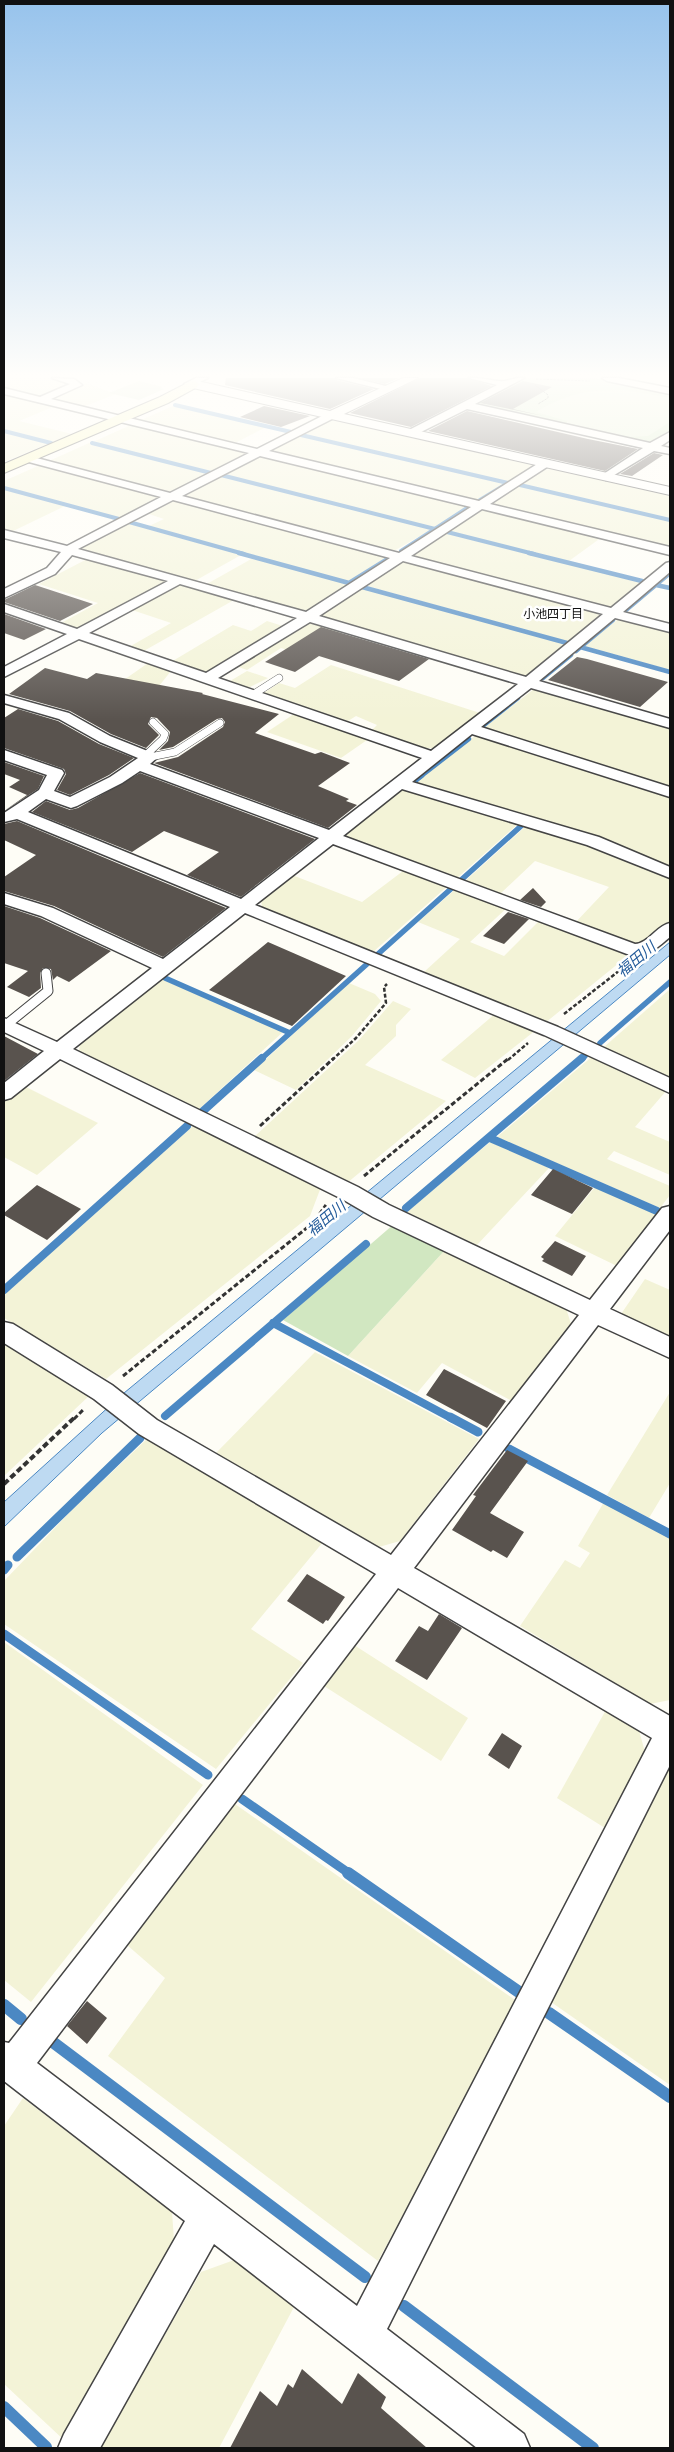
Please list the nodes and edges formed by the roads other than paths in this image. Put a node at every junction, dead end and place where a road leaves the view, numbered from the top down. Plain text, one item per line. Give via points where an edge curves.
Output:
1 (158, 492) edge
2 (179, 492) edge
3 (425, 492) edge
4 (501, 492) edge
5 (172, 496) junction
6 (480, 506) junction
7 (4, 537) edge
8 (670, 551) edge
9 (67, 555) junction
10 (401, 557) junction
11 (670, 566) edge
12 (177, 581) junction
13 (4, 594) edge
14 (4, 608) edge
15 (613, 613) junction
16 (308, 617) junction
17 (670, 628) edge
18 (78, 633) junction
19 (4, 673) edge
20 (208, 678) junction
21 (279, 678) dead end
22 (528, 682) junction
23 (254, 694) junction
24 (4, 699) edge
25 (153, 722) dead end
26 (220, 723) dead end
27 (670, 724) edge
28 (469, 728) junction
29 (4, 755) edge
30 (433, 757) junction
31 (145, 759) junction
32 (399, 783) junction
33 (670, 792) edge
34 (45, 793) junction
35 (10, 816) edge
36 (330, 837) junction
37 (670, 873) edge
38 (4, 898) edge
39 (242, 906) junction
40 (670, 928) edge
41 (165, 967) junction
42 (46, 973) dead end
43 (5, 1025) edge
44 (57, 1051) junction
45 (670, 1086) edge
46 (4, 1093) edge
47 (670, 1214) edge
48 (595, 1312) junction
49 (4, 1330) edge
50 (670, 1348) edge
51 (395, 1571) junction
52 (670, 1733) edge
53 (8, 2062) edge
54 (209, 2216) junction
55 (363, 2335) junction
56 (78, 2448) edge
57 (510, 2448) edge

1 - 5 street
2 - 5 street
3 - 6 street
4 - 6 street
5 - 9 street via 74,546
5 - 10 street
6 - 8 street
6 - 10 street
7 - 9 street
9 - 12 street
9 - 13 street via 51,570
10 - 15 street
10 - 16 street
11 - 15 street
12 - 16 street
12 - 18 street
14 - 18 street
15 - 17 street
15 - 22 street
16 - 20 street
16 - 22 street
18 - 19 street
18 - 20 street
20 - 23 street
21 - 23 lane
22 - 27 street
22 - 28 street
23 - 30 street
24 - 31 street via 64,716
25 - 31 lane via 165,734
26 - 31 lane via 175,752
28 - 30 street
28 - 33 street
29 - 34 street via 56,773
30 - 32 street
31 - 34 street via 71,804
31 - 36 street
32 - 36 street
32 - 37 street via 593,842
34 - 35 street
35 - 39 street
36 - 39 street
36 - 40 street via 634,950 646,949
38 - 41 street via 47,912
39 - 41 street
39 - 45 street via 578,1042
41 - 44 street
42 - 43 lane via 48,991
43 - 44 street
44 - 46 street
44 - 48 street via 345,1190 381,1211
47 - 48 street
48 - 50 street
48 - 51 street
49 - 51 street via 105,1394 148,1426
51 - 52 street
51 - 53 street
52 - 55 street
53 - 54 street
54 - 55 street
54 - 56 street
55 - 57 street

